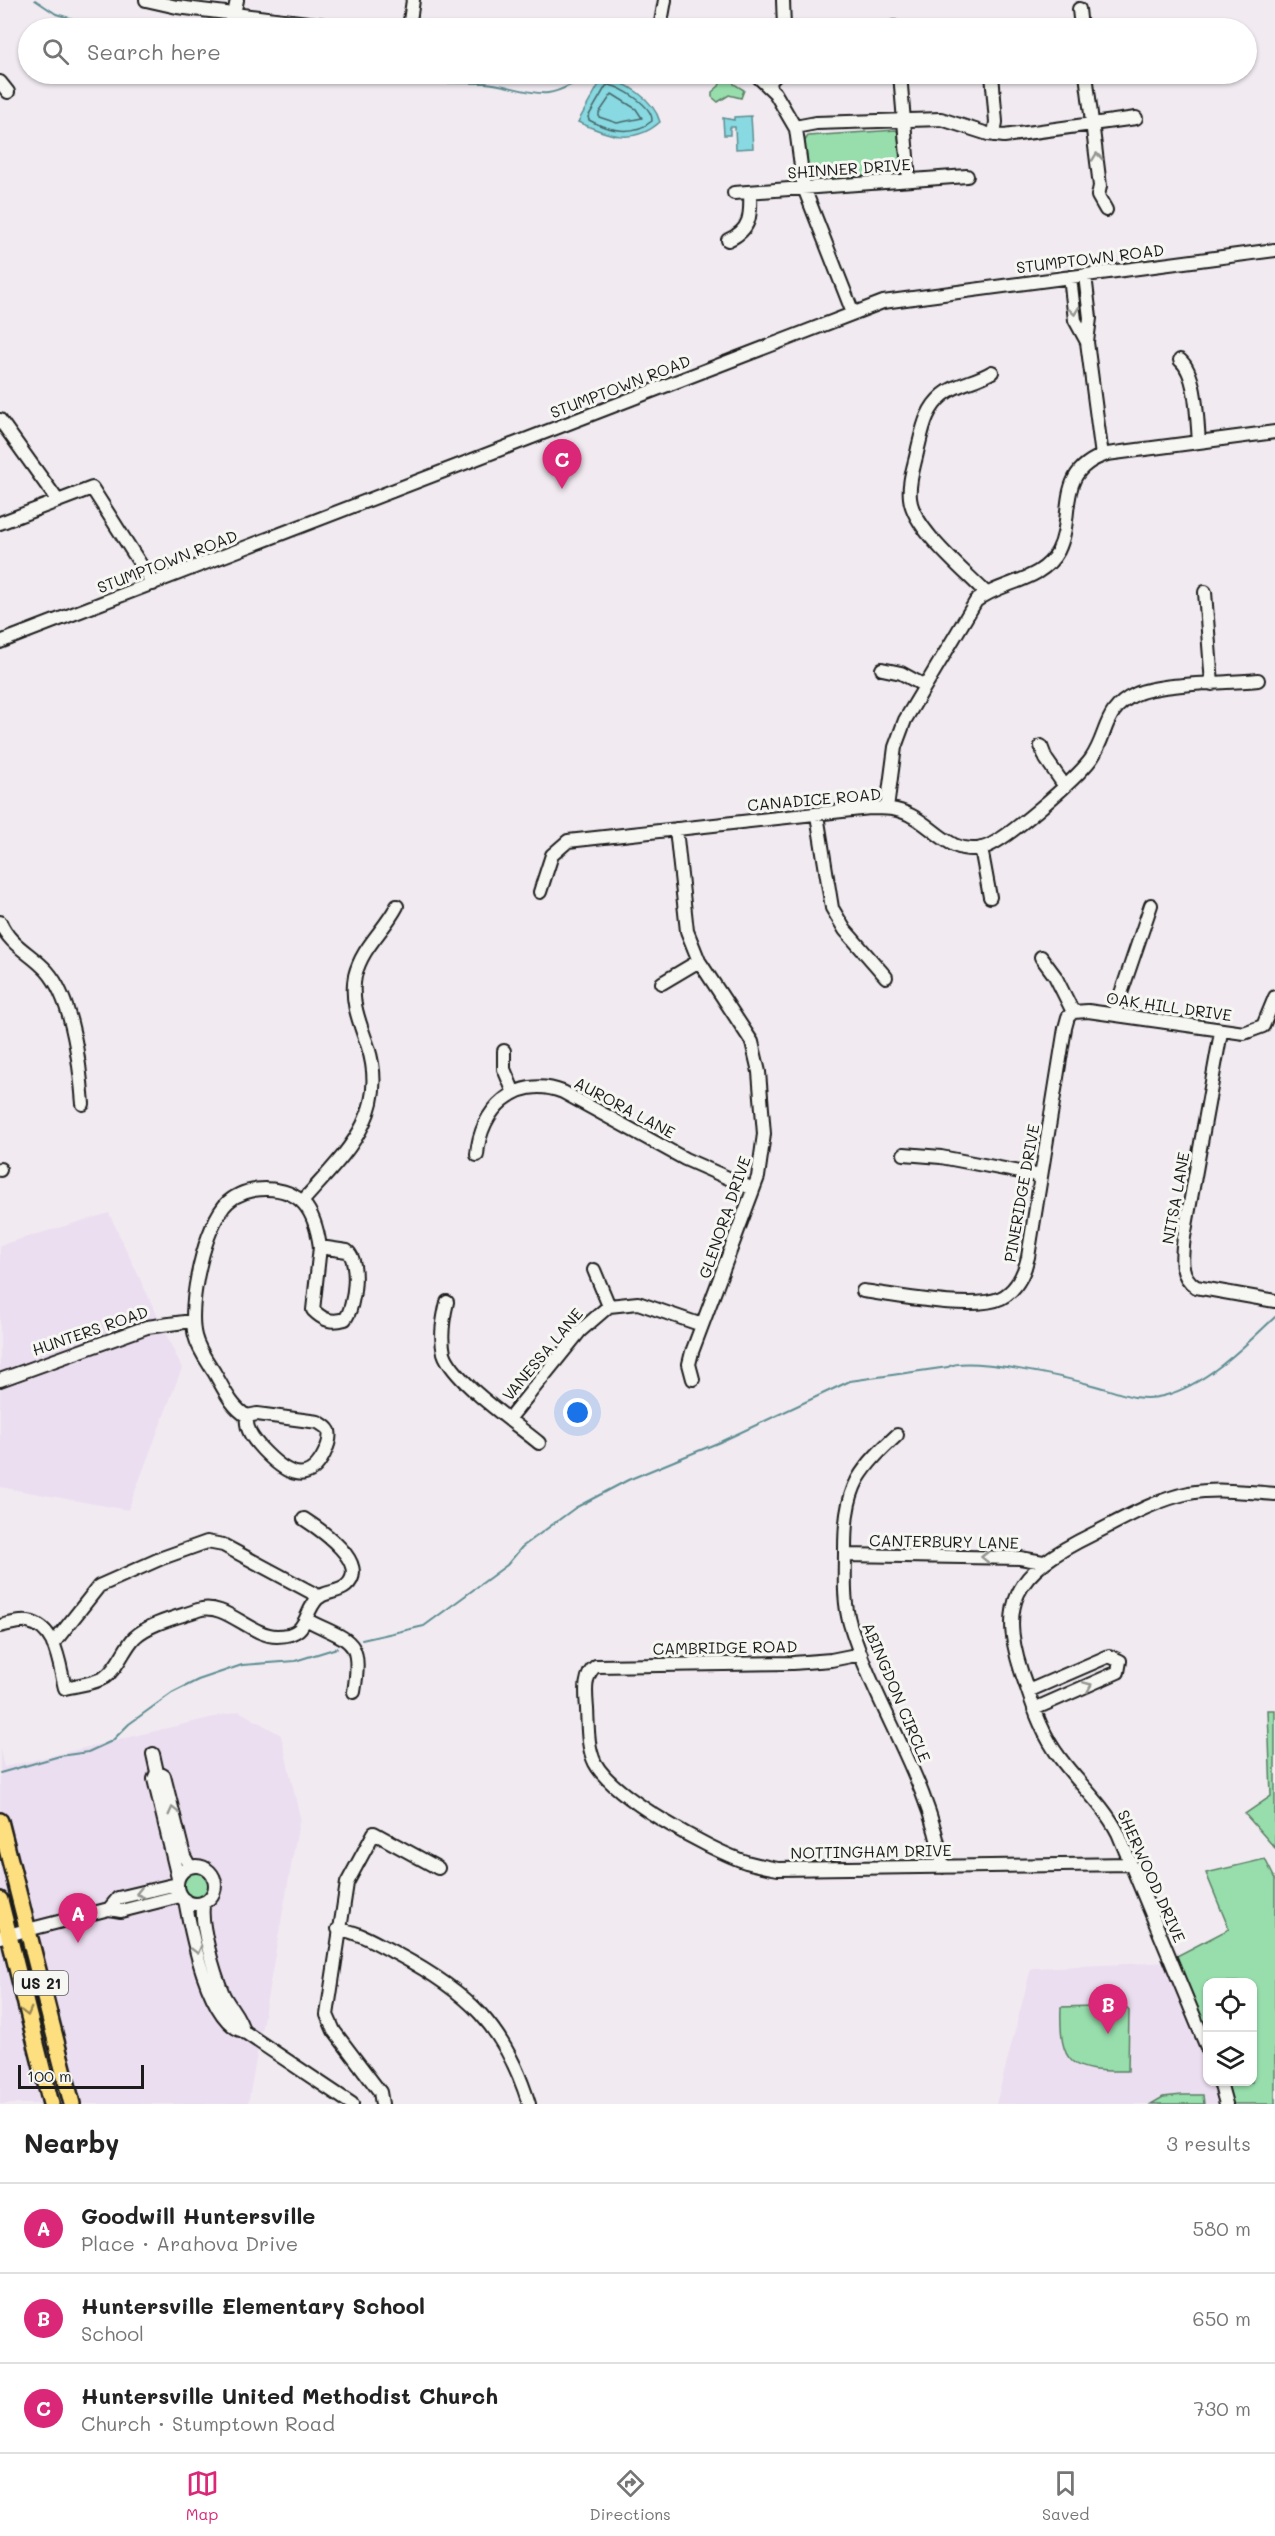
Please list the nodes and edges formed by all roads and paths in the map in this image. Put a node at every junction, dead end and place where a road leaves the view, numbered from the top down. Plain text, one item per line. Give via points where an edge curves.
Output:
1 (146, 0) edge
2 (237, 0) edge
3 (413, 0) edge
4 (665, 0) edge
5 (783, 0) edge
6 (1078, 9) dead end
7 (234, 14) junction
8 (267, 18) edge
9 (411, 18) edge
10 (662, 18) edge
11 (784, 18) edge
12 (1079, 18) edge
13 (901, 84) edge
14 (994, 84) edge
15 (1087, 84) edge
16 (767, 85) edge
17 (1136, 118) dead end
18 (904, 121) junction
19 (1091, 123) junction
20 (795, 127) junction
21 (994, 135) junction
22 (967, 176) dead end
23 (909, 180) junction
24 (804, 188) junction
25 (750, 192) junction
26 (734, 193) dead end
27 (1106, 210) dead end
28 (728, 240) dead end
29 (1275, 250) edge
30 (1085, 275) junction
31 (1070, 277) junction
32 (853, 313) junction
33 (1087, 342) junction
34 (1180, 360) dead end
35 (992, 372) dead end
36 (0, 420) edge
37 (1275, 432) edge
38 (1199, 442) junction
39 (1102, 456) junction
40 (58, 501) junction
41 (0, 523) edge
42 (153, 584) junction
43 (1204, 592) dead end
44 (986, 593) junction
45 (0, 642) edge
46 (882, 669) dead end
47 (1258, 680) dead end
48 (1212, 684) junction
49 (925, 686) junction
50 (1041, 746) dead end
51 (1064, 785) junction
52 (887, 808) junction
53 (817, 815) junction
54 (676, 829) junction
55 (981, 848) junction
56 (540, 892) dead end
57 (990, 897) dead end
58 (1151, 905) dead end
59 (397, 906) dead end
60 (0, 922) edge
61 (1041, 957) dead end
62 (699, 961) junction
63 (886, 977) dead end
64 (662, 983) dead end
65 (1275, 997) edge
66 (1073, 1012) junction
67 (1114, 1014) junction
68 (1221, 1032) junction
69 (504, 1051) dead end
70 (514, 1094) junction
71 (83, 1104) dead end
72 (904, 1154) dead end
73 (477, 1155) dead end
74 (1041, 1176) junction
75 (753, 1189) junction
76 (302, 1202) junction
77 (320, 1247) junction
78 (594, 1270) dead end
79 (863, 1291) dead end
80 (1275, 1301) edge
81 (447, 1302) dead end
82 (609, 1306) junction
83 (192, 1321) junction
84 (702, 1325) junction
85 (693, 1378) dead end
86 (0, 1380) edge
87 (247, 1416) junction
88 (509, 1419) junction
89 (897, 1436) dead end
90 (539, 1443) dead end
91 (1275, 1494) edge
92 (304, 1519) dead end
93 (845, 1555) junction
94 (1043, 1562) junction
95 (320, 1597) junction
96 (307, 1620) junction
97 (0, 1626) edge
98 (53, 1644) junction
99 (861, 1654) junction
100 (591, 1670) joint
101 (1028, 1691) junction
102 (354, 1692) dead end
103 (1034, 1709) junction
104 (153, 1754) dead end
105 (157, 1772) junction
106 (0, 1821) edge
107 (1131, 1864) junction
108 (190, 1866) junction
109 (943, 1866) junction
110 (438, 1868) dead end
111 (180, 1889) junction
112 (0, 1900) edge
113 (204, 1902) junction
114 (338, 1929) junction
115 (28, 1930) junction
116 (4, 1936) edge
117 (243, 2031) junction
118 (1203, 2038) edge
119 (1221, 2086) edge
120 (51, 2104) edge
121 (72, 2104) edge
122 (352, 2104) edge
123 (382, 2104) edge
124 (530, 2104) edge
125 (1226, 2104) edge

1 - 7 street
2 - 7 street
3 - 9 street
4 - 10 street
5 - 11 street
6 - 12 street
7 - 8 street
13 - 18 street
14 - 21 street
15 - 19 street
16 - 20 street
17 - 19 street
18 - 20 street
18 - 21 street via 948,119
18 - 23 street
19 - 21 street
27 -> 19 street via 1098,192
20 - 24 street
22 - 23 street, SHINNER DRIVE
23 - 24 street, SHINNER DRIVE
24 - 25 street, SHINNER DRIVE
24 - 32 street
25 - 26 street, SHINNER DRIVE
25 - 28 street via 752,216 741,235
29 - 30 street, STUMPTOWN ROAD
30 - 31 street, STUMPTOWN ROAD
30 - 33 street via 1090,318
31 - 32 street, STUMPTOWN ROAD via 901,298
31 -> 33 street via 1076,321
32 - 42 street, STUMPTOWN ROAD
33 - 39 street
34 - 38 street via 1191,379
35 - 44 street via 951,389 934,404 924,423 910,488 913,510 924,528
36 - 40 street
37 - 38 street
38 - 39 street
39 - 44 street via 1071,484 1065,507 1065,532 1051,562 1035,574
40 - 41 street
40 - 42 street via 92,488
42 - 45 street, STUMPTOWN ROAD
43 - 48 street
44 - 49 street via 969,610
46 - 49 street via 901,673
47 - 48 street
48 - 51 street via 1146,690 1124,701 1106,722 1092,758
49 - 52 street via 899,733
50 - 51 street
51 - 55 street via 1006,836
52 - 53 street, CANADICE ROAD
52 - 55 street, CANADICE ROAD via 909,814 955,846
53 - 54 street, CANADICE ROAD
53 - 63 street via 832,908 845,930
54 - 56 street, CANADICE ROAD via 562,844 547,864
54 - 62 street, GLENORA DRIVE via 687,931
55 - 57 street
58 - 67 street
59 - 76 street via 362,954 355,978 353,1004 373,1066 369,1113 360,1134
60 - 71 street via 9,939 46,970 62,993 77,1056
61 - 66 street
62 - 64 street
62 - 75 street, GLENORA DRIVE via 748,1033 754,1049 764,1134
65 - 68 street, OAK HILL DRIVE via 1267,1020 1256,1031
66 - 67 street, OAK HILL DRIVE
66 - 74 street, PINERIDGE DRIVE via 1065,1028
67 - 68 street, OAK HILL DRIVE
68 - 80 street, NITSA LANE via 1184,1237 1182,1268 1187,1280 1196,1287
69 - 70 street via 504,1069
70 - 73 street, AURORA LANE via 494,1109 482,1127
70 - 75 street, AURORA LANE via 539,1087 554,1089 686,1159
72 - 74 street
74 - 79 street, PINERIDGE DRIVE via 1026,1267 1016,1285 1003,1296 989,1301 956,1302
75 - 84 street, GLENORA DRIVE
76 - 77 street
76 - 83 street via 284,1192 265,1189 247,1191 226,1203 215,1221 195,1280
77 - 77 street via 313,1310 332,1322 345,1319 352,1307 353,1258 347,1251
78 - 82 street
81 - 88 street via 442,1339 448,1363
82 - 84 street via 638,1303
82 - 88 street, VANESSA LANE via 580,1331
83 - 86 street, HUNTERS ROAD via 147,1327
83 - 87 street via 202,1352 233,1403
84 - 85 street, GLENORA DRIVE via 689,1364
87 - 87 street via 248,1429 256,1443 282,1468 300,1473 317,1467 330,1435 323,1425 267,1415
88 - 90 street
89 - 93 street, ABINGDON CIRCLE via 873,1458 854,1486 846,1517
91 - 94 street, SHERWOOD DRIVE via 1211,1491 1178,1496
92 - 95 street via 333,1542 354,1567 346,1586
94 -> 93 street, CANTERBURY LANE via 1020,1558
93 - 99 street, ABINGDON CIRCLE via 847,1611
94 - 101 street, SHERWOOD DRIVE via 1018,1592 1011,1615 1013,1645
95 - 96 street
95 - 98 street via 223,1545 207,1542 99,1586
96 - 98 street via 292,1634 268,1636 212,1609 201,1609 146,1630 135,1638 105,1677 65,1688
96 - 102 street via 338,1633 352,1644 357,1659
97 - 98 street via 32,1623 49,1634
99 - 100 street, CAMBRIDGE ROAD via 810,1662 599,1665
99 - 109 street, ABINGDON CIRCLE via 929,1808
100 - 109 street, NOTTINGHAM DRIVE via 587,1679 587,1716 590,1747 599,1770 624,1795 685,1831 737,1858 778,1869
101 - 103 street, SHERWOOD DRIVE
103 -> 101 street via 1118,1672 1120,1661 1109,1656
103 - 107 street, SHERWOOD DRIVE via 1053,1748 1111,1819
104 - 105 street
108 -> 105 street via 164,1776
105 - 111 street via 154,1779
106 - 115 main road, US 21
107 - 109 street, NOTTINGHAM DRIVE
107 - 118 street, SHERWOOD DRIVE
108 - 111 street
108 - 113 street via 207,1869 215,1880 215,1890
110 - 114 street via 374,1833 349,1877
111 - 113 street via 194,1904
111 - 115 street via 118,1898 109,1909
111 -> 117 street via 212,1998 233,2028
112 - 116 main road, US 21
113 - 117 street via 201,1914 219,1982
114 - 123 street via 327,2006 329,2021 380,2092
114 - 124 street via 368,1939 418,1965 471,2001 508,2052
115 - 116 street
115 - 121 main road, US 21
116 -> 120 main road, US 21
117 - 122 street
119 - 125 street

